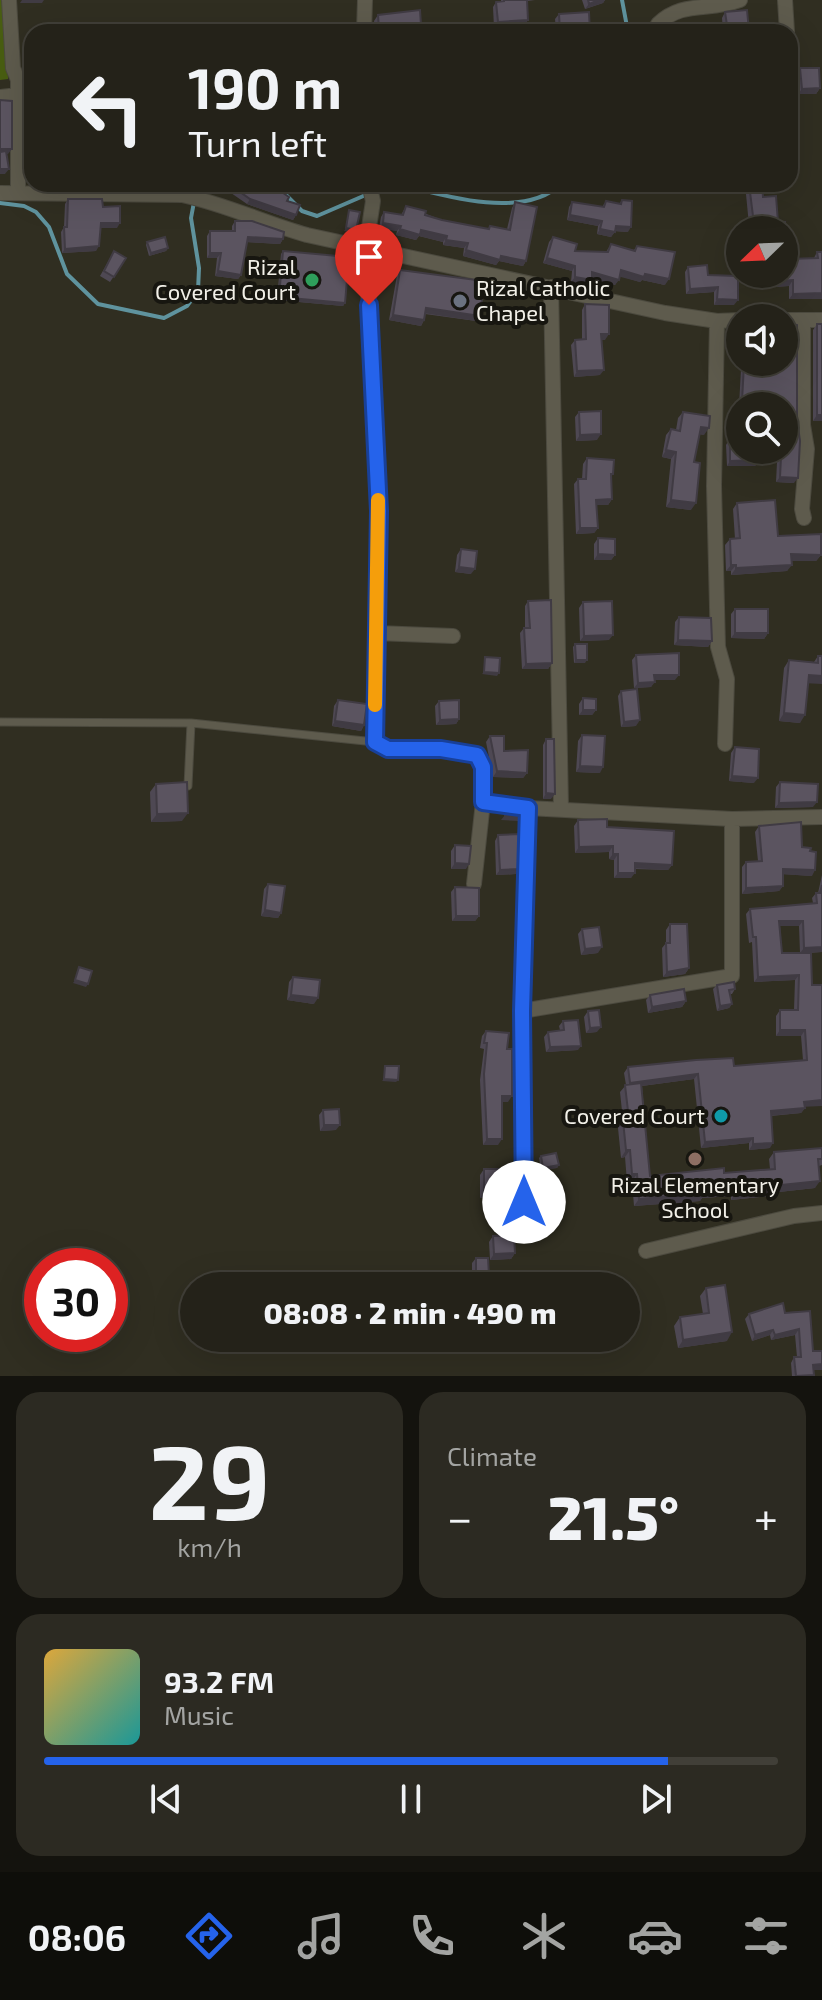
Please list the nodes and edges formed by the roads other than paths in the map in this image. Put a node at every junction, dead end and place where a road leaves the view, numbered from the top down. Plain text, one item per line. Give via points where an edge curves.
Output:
1 (9, 0) edge
2 (365, 0) edge
3 (740, 0) edge
4 (785, 0) edge
5 (364, 24) edge
6 (658, 24) dead end
7 (786, 24) edge
8 (23, 86) edge
9 (0, 97) edge
10 (18, 192) junction
11 (371, 192) edge
12 (0, 193) edge
13 (366, 247) junction
14 (551, 287) junction
15 (798, 320) edge
16 (803, 320) junction
17 (822, 320) edge
18 (717, 321) junction
19 (726, 321) edge
20 (814, 450) edge
21 (804, 518) dead end
22 (377, 633) junction
23 (453, 636) dead end
24 (0, 722) edge
25 (191, 723) junction
26 (375, 742) junction
27 (725, 744) dead end
28 (188, 786) edge
29 (483, 802) junction
30 (528, 808) junction
31 (561, 808) junction
32 (822, 817) edge
33 (732, 819) junction
34 (474, 884) edge
35 (522, 1011) junction
36 (524, 1202) dead end
37 (822, 1213) edge
38 (646, 1251) dead end

1 - 8 street via 13,68
2 - 5 street
3 - 6 street via 671,11
4 - 7 street
8 - 9 street
8 - 10 street
10 - 12 street
10 - 13 street via 182,195 272,225
11 - 13 street
13 - 14 street
13 - 22 street via 379,511
14 - 18 street
14 - 31 street
15 - 16 street
16 - 17 street
16 - 20 street via 803,425
18 - 19 street
18 - 27 street via 714,486 718,647 727,679
20 - 21 street
22 - 23 street
22 - 26 street
24 - 25 lane
25 - 26 lane
25 - 28 lane
26 - 29 street via 388,749 477,755 483,767
29 - 30 street
29 - 34 street
30 - 31 street
30 - 35 street
31 - 33 street
32 - 33 street
33 - 35 street via 732,976
35 - 36 street
37 - 38 street

